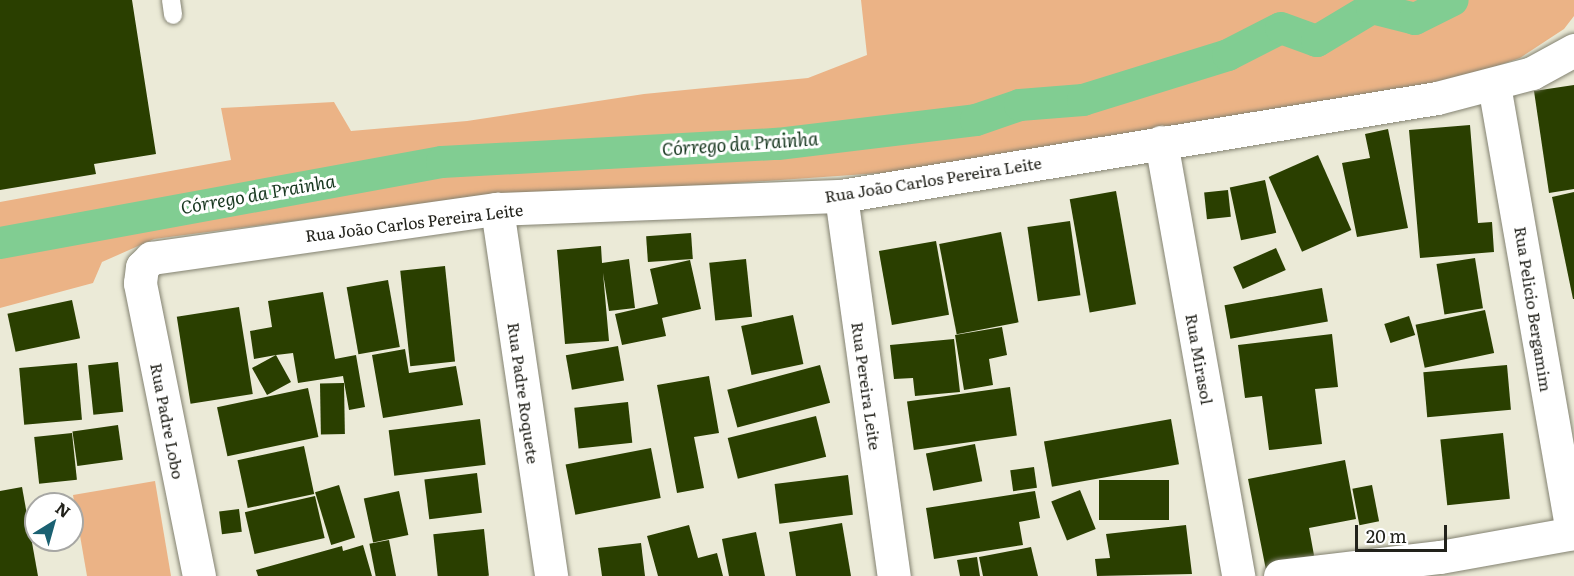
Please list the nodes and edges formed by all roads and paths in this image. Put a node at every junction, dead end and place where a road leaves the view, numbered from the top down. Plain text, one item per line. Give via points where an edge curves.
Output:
1 (1574, 50) edge
2 (1494, 85) junction
3 (1161, 142) junction
4 (841, 196) junction
5 (497, 209) junction
6 (142, 267) joint
7 (1573, 533) edge
8 (1441, 567) edge
9 (199, 576) edge
10 (551, 576) edge
11 (894, 576) edge
12 (1238, 576) edge
13 (1280, 576) edge

1 - 2 street, Rua João Carlos Pereira Leite via 1532,73
2 - 3 street, Rua João Carlos Pereira Leite
2 - 7 street, Rua Pelicio Bergamim
3 - 4 street, Rua João Carlos Pereira Leite
3 - 12 street, Rua Mirasol
4 - 5 street, Rua João Carlos Pereira Leite
4 - 11 street, Rua Pereira Leite
5 - 6 street, Rua João Carlos Pereira Leite via 156,256
5 - 10 street, Rua Padre Roquete
6 - 9 street, Rua Padre Lobo via 140,283
7 - 8 street
8 - 13 street

